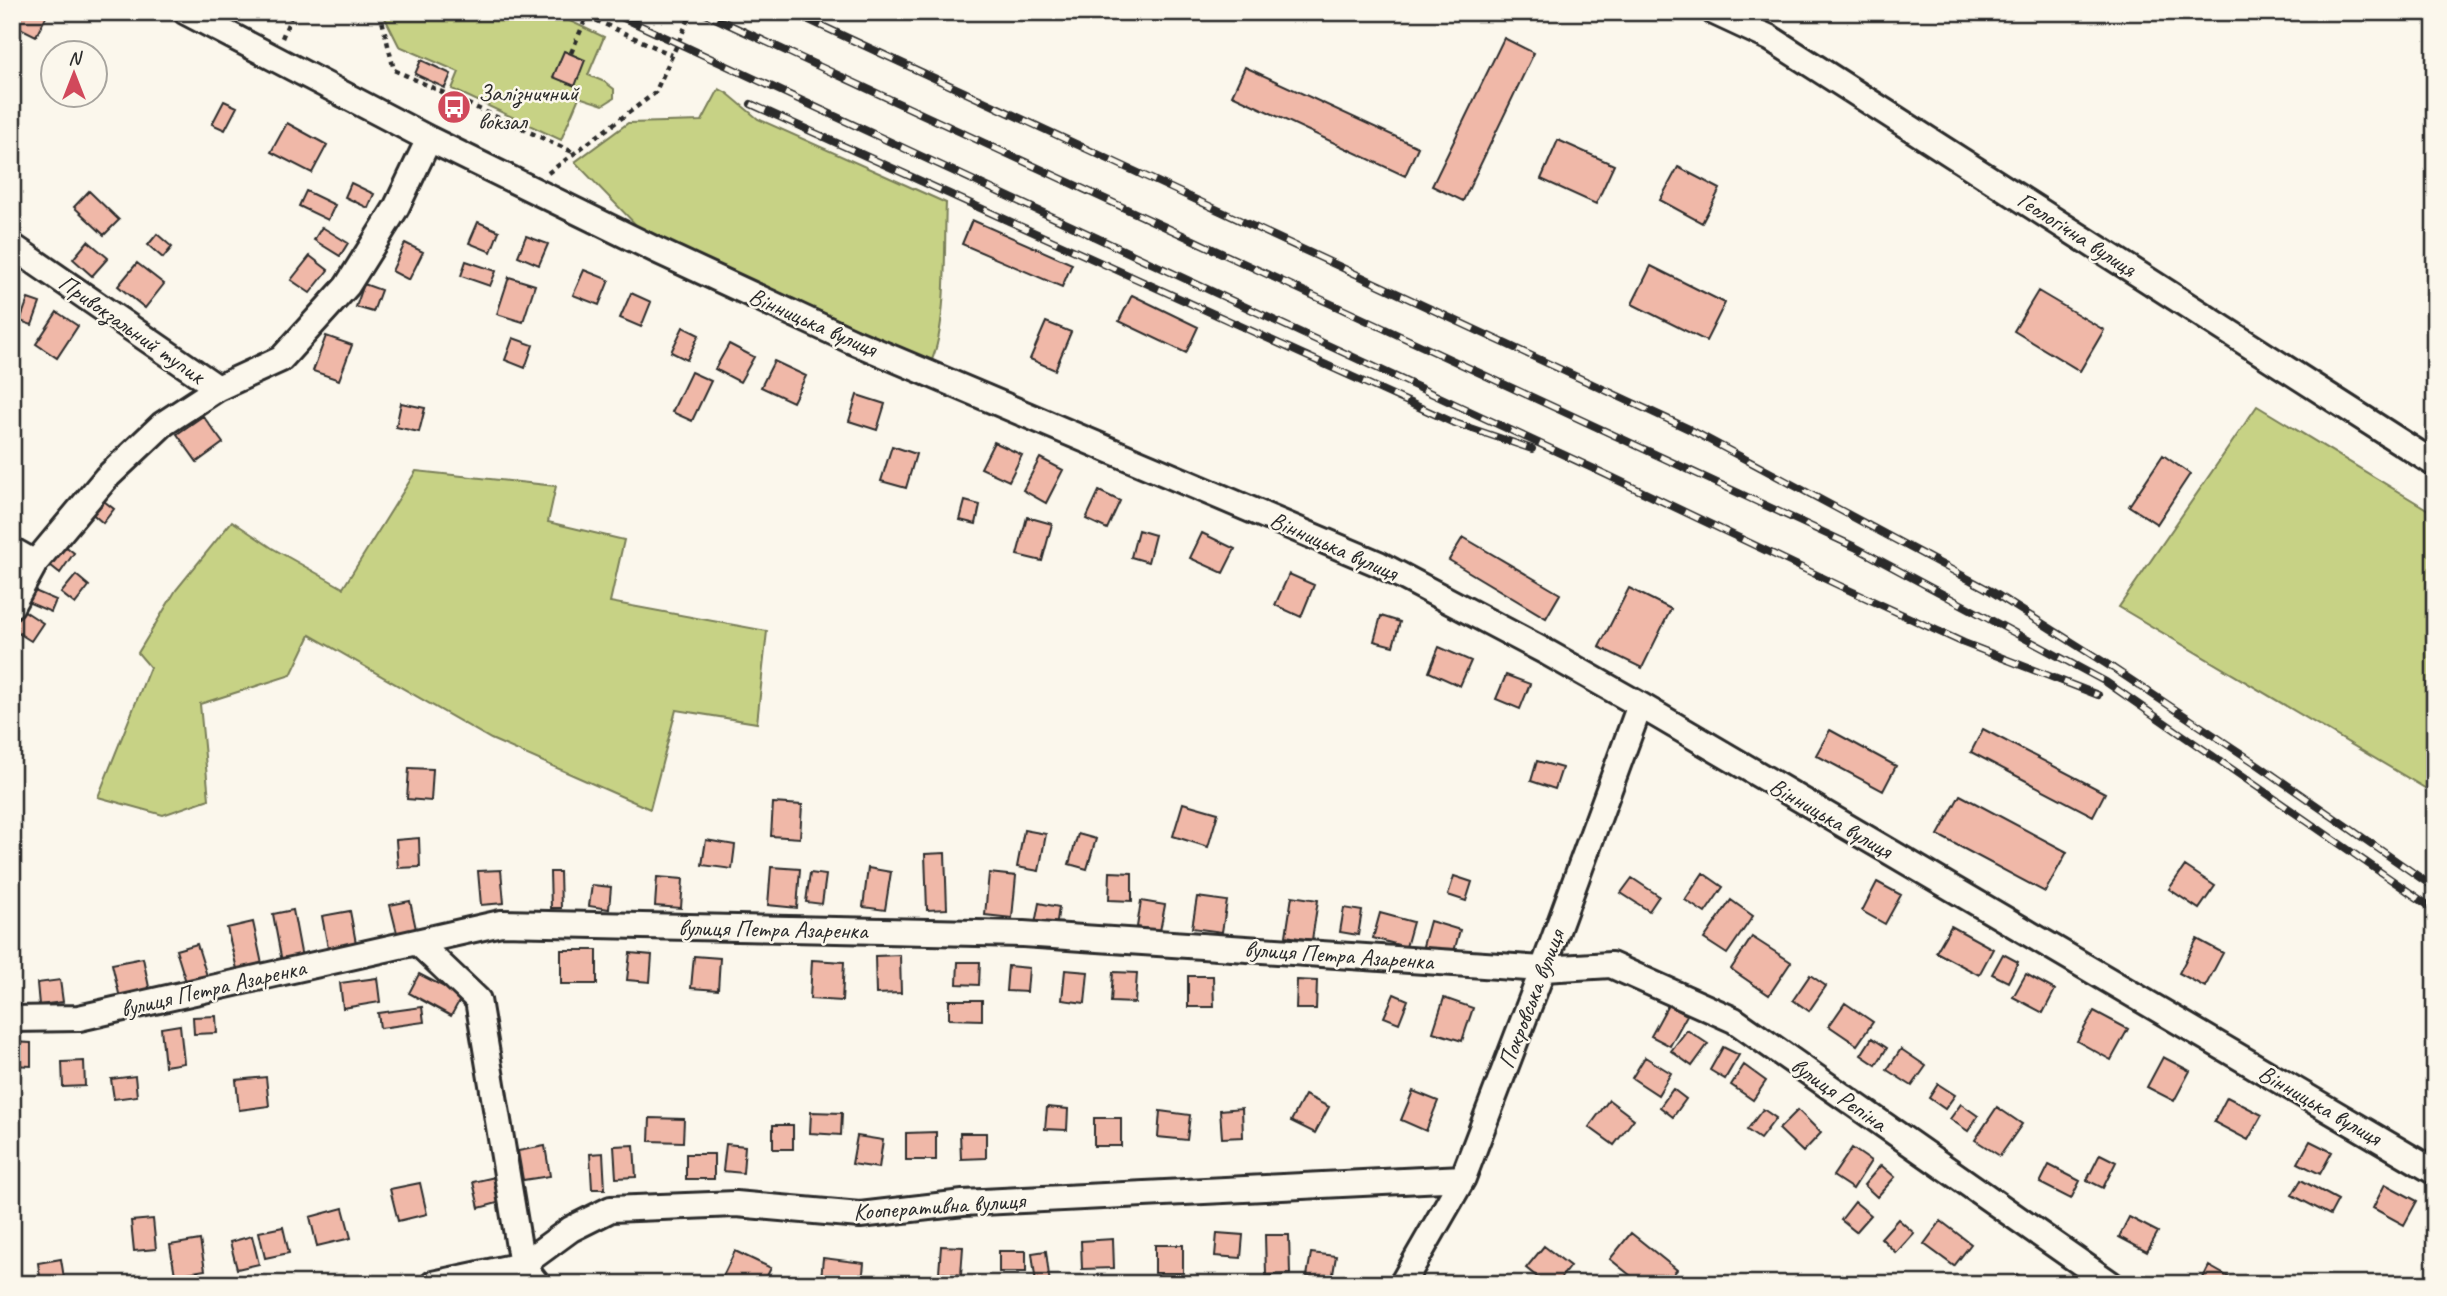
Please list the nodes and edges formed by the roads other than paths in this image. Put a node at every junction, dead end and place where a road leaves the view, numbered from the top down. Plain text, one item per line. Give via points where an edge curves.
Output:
1 (186, 12) edge
2 (1714, 12) edge
3 (429, 139) junction
4 (12, 246) edge
5 (218, 388) junction
6 (2435, 464) edge
7 (12, 550) edge
8 (35, 563) junction
9 (12, 605) edge
10 (1640, 705) junction
11 (417, 942) junction
12 (1543, 970) junction
13 (12, 1019) edge
14 (2435, 1172) edge
15 (1463, 1178) junction
16 (530, 1274) edge
17 (433, 1284) edge
18 (1402, 1284) edge
19 (2111, 1284) edge

1 - 3 street, Вінницька вулиця
2 - 6 street, Геологічна вулиця via 1782,45
3 - 5 street via 396,208 347,286 281,359
3 - 10 street, Вінницька вулиця via 852,341 1379,564
4 - 5 street, Привокзальний тупик
5 - 8 street via 163,424 106,478
7 - 8 street
8 - 9 street
10 - 12 street, Покровська вулиця
10 - 14 street, Вінницька вулиця
11 - 12 street, вулиця Петра Азаренка via 501,923 1009,933
11 - 13 street, вулиця Петра Азаренка via 79,1018
11 - 16 street via 478,1000
12 - 15 street, Покровська вулиця
12 - 19 street, вулиця Рєпіна via 1611,965 1734,1020
15 - 16 street, Кооперативна вулиця via 963,1203 860,1215 736,1204 611,1209 571,1229
15 - 18 street, Покровська вулиця
16 - 17 street, Кооперативна вулиця

